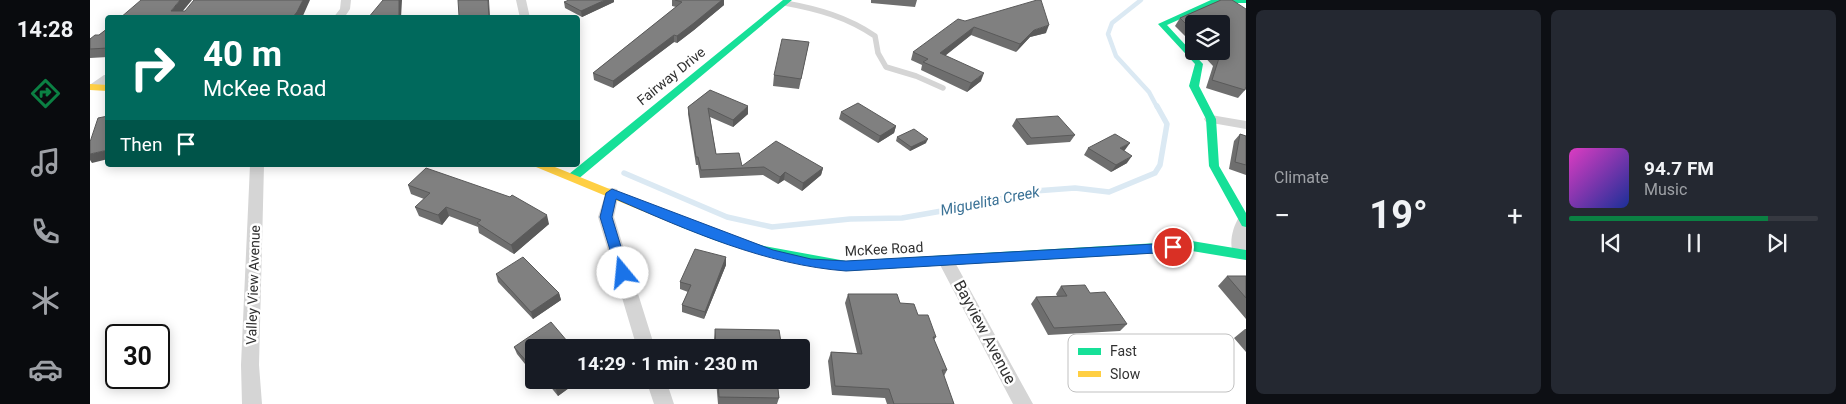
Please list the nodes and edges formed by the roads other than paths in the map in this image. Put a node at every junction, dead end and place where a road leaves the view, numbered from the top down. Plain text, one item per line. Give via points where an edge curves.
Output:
1 (346, 0) edge
2 (521, 0) edge
3 (786, 1) edge
4 (1246, 2) edge
5 (340, 15) edge
6 (524, 15) edge
7 (943, 88) dead end
8 (1211, 119) junction
9 (1246, 125) edge
10 (257, 167) edge
11 (546, 167) edge
12 (573, 176) junction
13 (612, 193) junction
14 (1245, 222) edge
15 (1244, 255) edge
16 (946, 261) junction
17 (643, 339) edge
18 (659, 389) edge
19 (252, 404) edge
20 (664, 404) edge
21 (1023, 404) edge

1 - 5 street
2 - 6 street
3 - 7 lane via 834,13 860,25 875,36 878,53 886,67
3 - 12 street, Fairway Drive
4 - 8 street via 1215,1 1162,24 1199,64 1194,86
8 - 9 street
8 - 14 street via 1214,166
10 - 19 street, Valley View Avenue via 250,365
11 - 12 street, McKee Road
12 - 13 street, McKee Road
13 - 16 street, McKee Road via 771,254 811,264 846,266
13 - 17 street via 606,217
14 - 15 street via 1239,236
15 - 16 street, McKee Road via 1192,246
16 - 21 street, Bayview Avenue
18 - 20 street

